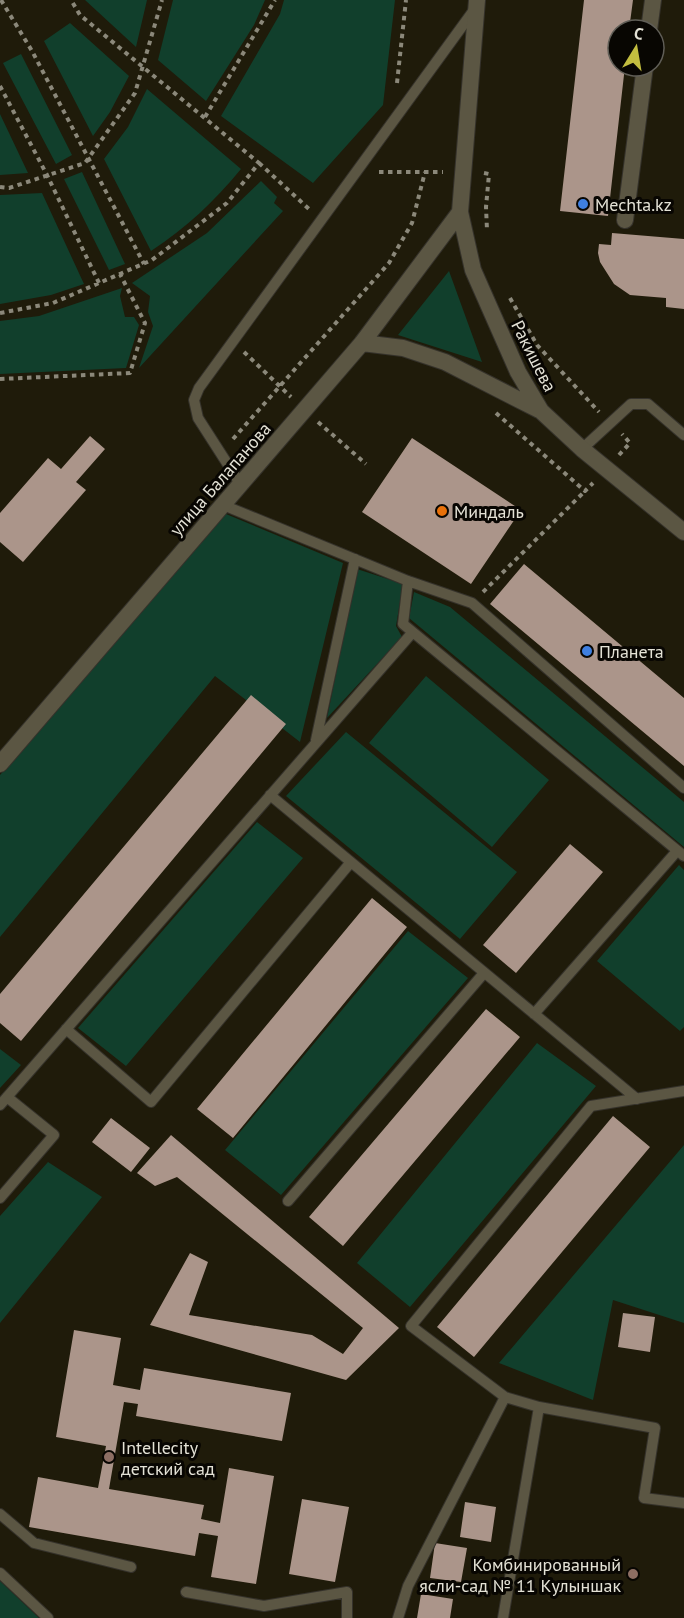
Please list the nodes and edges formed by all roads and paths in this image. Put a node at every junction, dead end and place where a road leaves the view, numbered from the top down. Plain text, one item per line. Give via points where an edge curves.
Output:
1 (1, 0) edge
2 (71, 0) edge
3 (162, 0) edge
4 (275, 0) edge
5 (406, 0) edge
6 (653, 0) edge
7 (476, 4) edge
8 (651, 18) edge
9 (143, 65) junction
10 (643, 78) edge
11 (0, 86) edge
12 (397, 90) dead end
13 (205, 117) junction
14 (89, 157) junction
15 (258, 163) junction
16 (356, 172) junction
17 (425, 172) junction
18 (461, 173) junction
19 (48, 175) junction
20 (0, 187) edge
21 (312, 212) dead end
22 (460, 212) junction
23 (625, 220) dead end
24 (144, 264) junction
25 (120, 274) junction
26 (99, 283) junction
27 (0, 313) edge
28 (362, 343) junction
29 (0, 379) edge
30 (541, 411) junction
31 (684, 435) edge
32 (582, 449) junction
33 (220, 453) junction
34 (240, 485) junction
35 (585, 491) dead end
36 (223, 505) junction
37 (684, 532) edge
38 (355, 559) junction
39 (408, 581) junction
40 (472, 603) junction
41 (412, 633) junction
42 (315, 743) junction
43 (0, 764) edge
44 (684, 788) edge
45 (270, 795) junction
46 (680, 853) edge
47 (351, 862) junction
48 (484, 973) junction
49 (534, 1014) junction
50 (66, 1029) junction
51 (684, 1091) edge
52 (637, 1099) junction
53 (3, 1101) edge
54 (0, 1198) edge
55 (288, 1201) dead end
56 (504, 1396) junction
57 (540, 1407) junction
58 (684, 1503) edge
59 (0, 1514) edge
60 (131, 1567) dead end
61 (0, 1572) edge
62 (186, 1592) dead end
63 (48, 1618) edge
64 (346, 1618) edge
65 (398, 1618) edge
66 (503, 1618) edge

1 - 14 path
2 - 9 path via 80,15
3 - 9 path
4 - 13 path
5 - 12 path
6 - 8 street
7 - 16 lane
7 - 18 street, Ракишева
9 - 13 path
9 - 14 path via 135,93
10 - 23 street
11 - 19 path
13 - 15 path
14 - 19 path via 85,163
14 - 24 path
15 - 21 path
15 - 24 path via 227,203
16 - 17 path
16 - 33 lane via 199,388 195,410
17 - 18 path
17 - 33 path via 412,223 389,263
18 - 22 street, Ракишева
19 - 20 path via 9,188
19 - 26 path
22 - 28 street, улица Балапанова
22 - 30 street, Ракишева via 473,270 508,350
24 - 25 path
25 - 26 path
25 - 29 path via 145,323 130,373
26 - 27 path via 53,303
28 - 30 street via 403,348 446,362
28 - 34 street, улица Балапанова
30 - 32 street, Ракишева
31 - 32 lane via 648,404 632,404
32 - 37 street, Ракишева
33 - 34 lane
34 - 36 street, улица Балапанова
35 - 40 path
36 - 38 lane
36 - 43 street, улица Балапанова
38 - 39 lane
38 - 42 lane
39 - 40 lane
39 - 41 lane via 403,624
40 - 44 lane
41 - 42 lane
41 - 46 lane
42 - 45 lane
45 - 47 lane
45 - 50 lane
46 - 49 lane
47 - 48 lane
47 - 50 lane via 151,1102
48 - 49 lane
48 - 55 lane
49 - 52 lane
50 - 53 lane
51 - 52 lane
52 - 56 lane via 591,1106 411,1326
53 - 54 lane via 54,1135
56 - 57 lane
56 - 65 lane via 408,1586
57 - 58 lane via 655,1428 644,1498
57 - 66 lane
59 - 60 lane via 34,1543
61 - 63 lane
62 - 64 lane via 264,1606 347,1592

